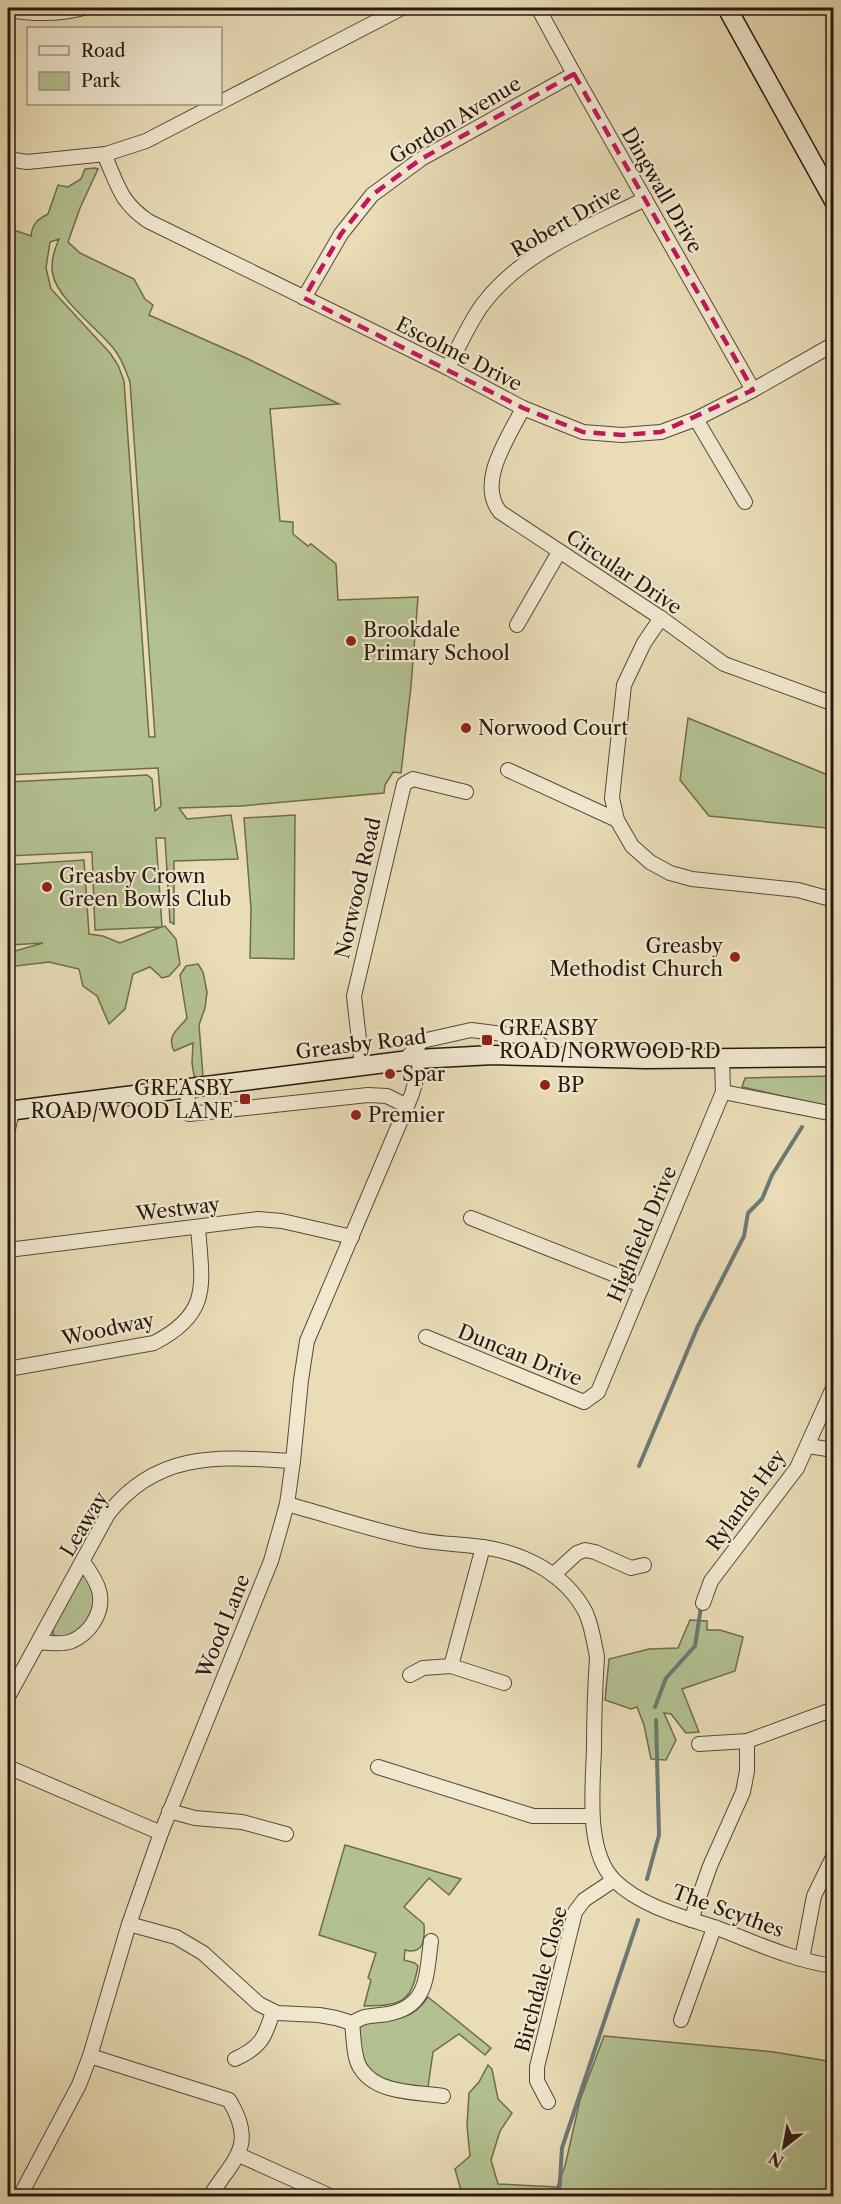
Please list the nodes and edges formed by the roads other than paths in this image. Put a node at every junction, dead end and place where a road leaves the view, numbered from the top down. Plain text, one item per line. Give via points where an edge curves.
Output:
1 (83, 8) edge
2 (402, 8) edge
3 (538, 8) edge
4 (727, 8) edge
5 (8, 10) edge
6 (574, 74) junction
7 (222, 102) edge
8 (217, 105) edge
9 (106, 154) junction
10 (8, 159) edge
11 (645, 199) junction
12 (834, 201) edge
13 (304, 298) junction
14 (834, 344) edge
15 (448, 368) junction
16 (753, 390) junction
17 (523, 408) junction
18 (696, 419) junction
19 (745, 502) dead end
20 (559, 552) junction
21 (661, 618) junction
22 (516, 626) dead end
23 (834, 704) edge
24 (508, 770) dead end
25 (466, 792) dead end
26 (617, 820) junction
27 (834, 900) edge
28 (554, 1057) junction
29 (834, 1057) edge
30 (722, 1059) junction
31 (410, 1060) junction
32 (362, 1066) junction
33 (187, 1088) junction
34 (723, 1092) junction
35 (407, 1106) junction
36 (10, 1111) edge
37 (834, 1114) edge
38 (8, 1129) edge
39 (471, 1218) dead end
40 (198, 1227) junction
41 (352, 1237) junction
42 (8, 1250) edge
43 (641, 1285) junction
44 (426, 1337) dead end
45 (8, 1369) edge
46 (834, 1386) edge
47 (598, 1392) joint
48 (808, 1446) junction
49 (834, 1450) edge
50 (293, 1461) junction
51 (287, 1504) junction
52 (483, 1547) junction
53 (83, 1562) junction
54 (644, 1565) dead end
55 (553, 1575) junction
56 (703, 1603) dead end
57 (39, 1642) junction
58 (452, 1666) junction
59 (410, 1675) dead end
60 (504, 1683) dead end
61 (8, 1697) edge
62 (834, 1709) edge
63 (747, 1741) junction
64 (699, 1744) dead end
65 (8, 1767) edge
66 (378, 1767) dead end
67 (169, 1811) junction
68 (592, 1816) junction
69 (161, 1833) junction
70 (286, 1834) dead end
71 (834, 1855) edge
72 (830, 1871) edge
73 (614, 1880) junction
74 (691, 1920) junction
75 (129, 1924) junction
76 (714, 1928) junction
77 (431, 1941) dead end
78 (802, 1959) junction
79 (834, 1966) edge
80 (273, 2011) junction
81 (681, 2020) dead end
82 (352, 2023) junction
83 (90, 2056) junction
84 (235, 2059) dead end
85 (443, 2096) dead end
86 (548, 2102) dead end
87 (239, 2155) junction
88 (26, 2194) edge
89 (210, 2196) edge
90 (330, 2196) edge

1 - 5 street via 29,14
2 - 7 street
3 - 6 street, Dingwall Drive
4 - 12 main road
6 - 11 street, Dingwall Drive
6 - 13 street, Gordon Avenue via 421,159 372,195 341,234
8 - 9 street via 146,141
9 - 10 street via 27,162
9 - 13 street, Escolme Drive via 124,201 135,212
11 - 15 street, Robert Drive via 536,257 501,284 469,325
11 - 16 street, Dingwall Drive
13 - 15 street, Escolme Drive
14 - 16 street, Escolme Drive
15 - 17 street, Escolme Drive
16 - 18 street, Escolme Drive
17 - 18 street, Escolme Drive via 583,432 622,435 661,432
17 - 20 street, Circular Drive via 493,469 491,495 500,512
18 - 19 street
20 - 21 street, Circular Drive
20 - 22 street
21 - 23 street, Circular Drive via 724,664
21 - 26 street via 624,684 612,798
24 - 26 street
25 - 32 street, Norwood Road via 413,779 404,784 354,996
26 - 27 street via 633,846 670,873 692,879 798,890
28 - 30 main road, Greasby Road
28 - 31 main road, Greasby Road via 492,1055
28 - 31 street via 539,1044 519,1036 471,1030 422,1041
29 - 30 main road, Greasby Road
30 - 34 street
31 - 32 main road, Greasby Road
31 - 35 street, Wood Lane via 416,1079
32 - 33 main road, Greasby Road
33 - 35 street via 189,1114 368,1095 387,1096
33 - 36 main road, Greasby Road
34 - 37 street
34 - 43 street, Highfield Drive
35 - 41 street, Wood Lane
36 - 38 street
39 - 43 street
40 - 41 street, Westway via 258,1219
40 - 42 street, Westway
40 - 45 street, Woodway via 202,1287 193,1312 170,1335 154,1343
41 - 50 street, Wood Lane via 308,1341 300,1380
43 - 47 street, Highfield Drive
44 - 47 street, Duncan Drive via 584,1402
46 - 48 street, Rylands Hey
48 - 49 street
48 - 56 street, Rylands Hey via 782,1490 711,1581
50 - 51 street, Wood Lane
50 - 53 street, Leaway via 206,1458 145,1478 108,1514
51 - 52 street via 421,1540
51 - 67 street, Wood Lane via 271,1561
52 - 55 street via 524,1557
52 - 58 street
53 - 57 street, Leaway
53 - 57 street via 95,1577 101,1594 101,1606 92,1626 70,1642
54 - 55 street via 631,1568 585,1550
55 - 68 street via 585,1612 597,1657
57 - 61 street, Leaway
58 - 59 street via 423,1668
58 - 60 street
62 - 63 street
63 - 64 street
63 - 74 street via 743,1792
65 - 69 street
66 - 68 street via 533,1815
67 - 69 street, Wood Lane
67 - 70 street via 195,1818 242,1822
68 - 73 street via 596,1842
69 - 75 street, Wood Lane
71 - 72 street
72 - 78 street via 814,1896
73 - 74 street, The Scythes via 644,1900
73 - 86 street, Birchdale Close via 584,1900 575,1912 537,2067 537,2081
74 - 76 street, The Scythes
75 - 80 street via 176,1937 203,1953 259,2004
75 - 83 street, Wood Lane
76 - 78 street, The Scythes
76 - 81 street
77 - 82 street via 424,1989 418,1999 405,2009 367,2015
78 - 79 street, The Scythes
80 - 82 street
80 - 84 street via 261,2043
82 - 85 street via 360,2068 370,2080 384,2087
83 - 87 street via 228,2100 241,2126
83 - 88 street, Wood Lane
87 - 89 street
87 - 90 street

